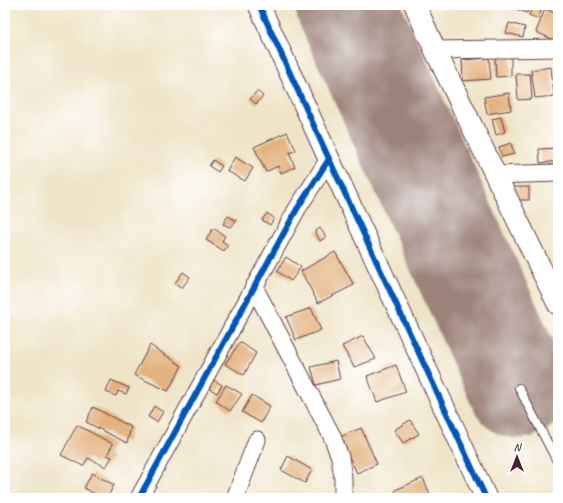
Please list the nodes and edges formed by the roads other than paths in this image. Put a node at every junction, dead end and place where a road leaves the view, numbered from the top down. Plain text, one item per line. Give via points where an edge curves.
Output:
1 (259, 5) edge
2 (415, 5) edge
3 (558, 48) edge
4 (435, 50) junction
5 (328, 159) junction
6 (558, 173) edge
7 (496, 175) junction
8 (254, 287) junction
9 (558, 304) edge
10 (519, 388) dead end
11 (257, 440) dead end
12 (558, 463) edge
13 (139, 498) edge
14 (235, 498) edge
15 (343, 498) edge
16 (486, 498) edge

1 - 5 street
2 - 4 street
3 - 4 street
4 - 7 street
5 - 8 street
5 - 16 street
6 - 7 street
7 - 9 street
8 - 13 street
8 - 15 street via 332,436 340,457
10 - 12 lane
11 - 14 street

